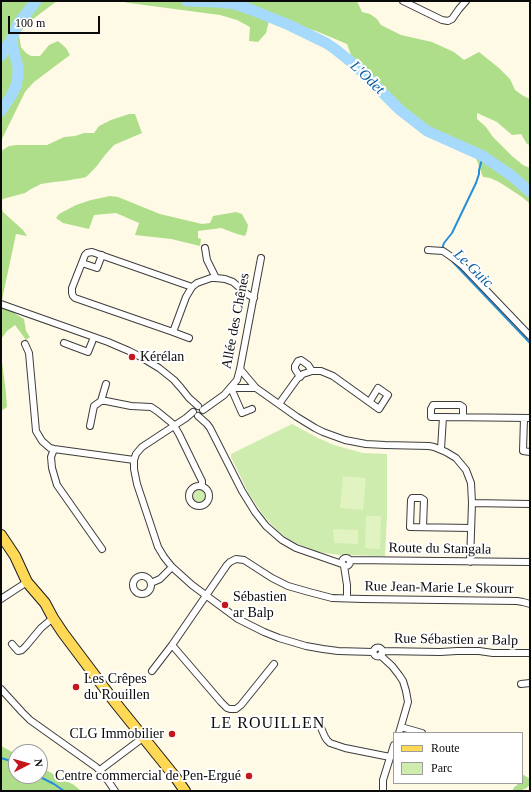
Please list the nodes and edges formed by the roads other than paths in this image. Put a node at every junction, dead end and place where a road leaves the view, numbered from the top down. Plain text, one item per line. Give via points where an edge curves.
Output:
1 (403, 1) edge
2 (466, 1) edge
3 (205, 248) dead end
4 (428, 250) dead end
5 (102, 255) junction
6 (261, 258) dead end
7 (82, 263) junction
8 (216, 278) junction
9 (192, 287) junction
10 (254, 298) junction
11 (1, 304) edge
12 (173, 332) junction
13 (530, 336) edge
14 (94, 337) junction
15 (189, 338) dead end
16 (26, 344) dead end
17 (64, 344) dead end
18 (240, 369) junction
19 (312, 371) junction
20 (300, 376) junction
21 (106, 384) dead end
22 (231, 388) junction
23 (256, 388) junction
24 (101, 401) junction
25 (370, 401) dead end
26 (278, 404) junction
27 (252, 409) dead end
28 (198, 411) junction
29 (443, 417) junction
30 (463, 417) junction
31 (527, 418) edge
32 (90, 426) dead end
33 (174, 426) junction
34 (54, 449) junction
35 (441, 449) junction
36 (530, 452) edge
37 (134, 460) junction
38 (202, 486) dead end
39 (472, 503) junction
40 (530, 504) edge
41 (423, 527) junction
42 (471, 528) junction
43 (3, 539) edge
44 (102, 549) dead end
45 (470, 562) junction
46 (530, 562) edge
47 (346, 563) junction
48 (172, 567) junction
49 (25, 584) junction
50 (151, 584) dead end
51 (206, 596) junction
52 (347, 598) junction
53 (1, 599) edge
54 (530, 604) edge
55 (51, 616) junction
56 (12, 644) dead end
57 (172, 645) junction
58 (381, 653) junction
59 (530, 653) edge
60 (274, 664) dead end
61 (152, 671) dead end
62 (530, 683) edge
63 (521, 684) dead end
64 (1, 689) edge
65 (7, 696) junction
66 (1, 700) edge
67 (318, 721) dead end
68 (400, 730) edge
69 (415, 732) edge
70 (144, 737) junction
71 (393, 748) edge
72 (390, 757) junction
73 (100, 770) junction
74 (383, 788) edge
75 (184, 790) edge
76 (115, 791) edge

1 - 2 street via 448,22
3 - 8 street via 207,260
4 - 13 street via 443,251 463,266
5 - 7 street via 90,252 85,255
5 - 7 street via 97,268
5 - 9 street
6 - 10 street, Allée des Chênes
7 - 12 street via 72,288 75,298
8 - 9 street
8 - 10 street via 229,280
9 - 12 street
10 - 18 street, Allée des Chênes
11 - 14 street, Route du Stangala
12 - 15 street
14 - 17 street via 88,352
14 - 28 street, Route du Stangala via 152,363 174,380
16 - 34 street via 36,430 44,444
18 - 22 street, Allée des Chênes
18 - 23 street
19 - 20 street
19 - 20 street via 308,365 301,360 298,361 295,369
19 - 25 street via 321,371 333,376
20 - 26 street
21 - 24 street
22 - 23 street
22 - 27 street via 242,413
22 - 28 street
23 - 26 street
24 - 32 street via 94,406
24 - 33 street via 151,407
26 - 35 street via 315,428 345,440 385,446 429,446
28 - 33 street
28 - 47 street, Route du Stangala via 217,440 242,491 266,526 296,548
29 - 30 street
29 - 30 street via 430,417 433,406 460,405 463,407
29 - 35 street
30 - 31 street
31 - 36 street via 523,451
33 - 37 street via 142,447
33 - 38 street via 202,481
34 - 37 street
34 - 44 street via 51,457 57,485
35 - 39 street via 456,458 466,470 471,483
37 - 48 street via 137,484 154,537
39 - 40 street
39 - 42 street
41 - 41 street via 410,527 412,498 424,500
41 - 42 street
42 - 45 street
43 - 49 main road via 16,572
45 - 46 street, Route du Stangala
45 - 47 street, Route du Stangala
47 - 52 street
48 - 50 street via 160,580
48 - 51 street
49 - 53 street
49 - 55 main road
51 - 52 street, Rue Jean-Marie Le Skourr via 227,565 239,559 288,586 328,597
51 - 57 street
51 - 58 street, Rue Sébastien ar Balp via 238,619 279,638 323,649 373,652 375,648 380,648
52 - 54 street, Rue Jean-Marie Le Skourr via 517,601
55 - 56 street via 22,650 18,651
55 - 70 main road
57 - 60 street via 230,709 236,709 241,705
57 - 61 street
58 - 59 street, Rue Sébastien ar Balp
58 - 68 street via 399,675 406,691 408,702
62 - 63 street
64 - 65 street
65 - 66 street
65 - 73 street via 30,720
67 - 72 street via 330,743
68 - 69 street
70 - 73 street
70 - 75 main road
71 - 72 street
72 - 74 street
73 - 76 street

